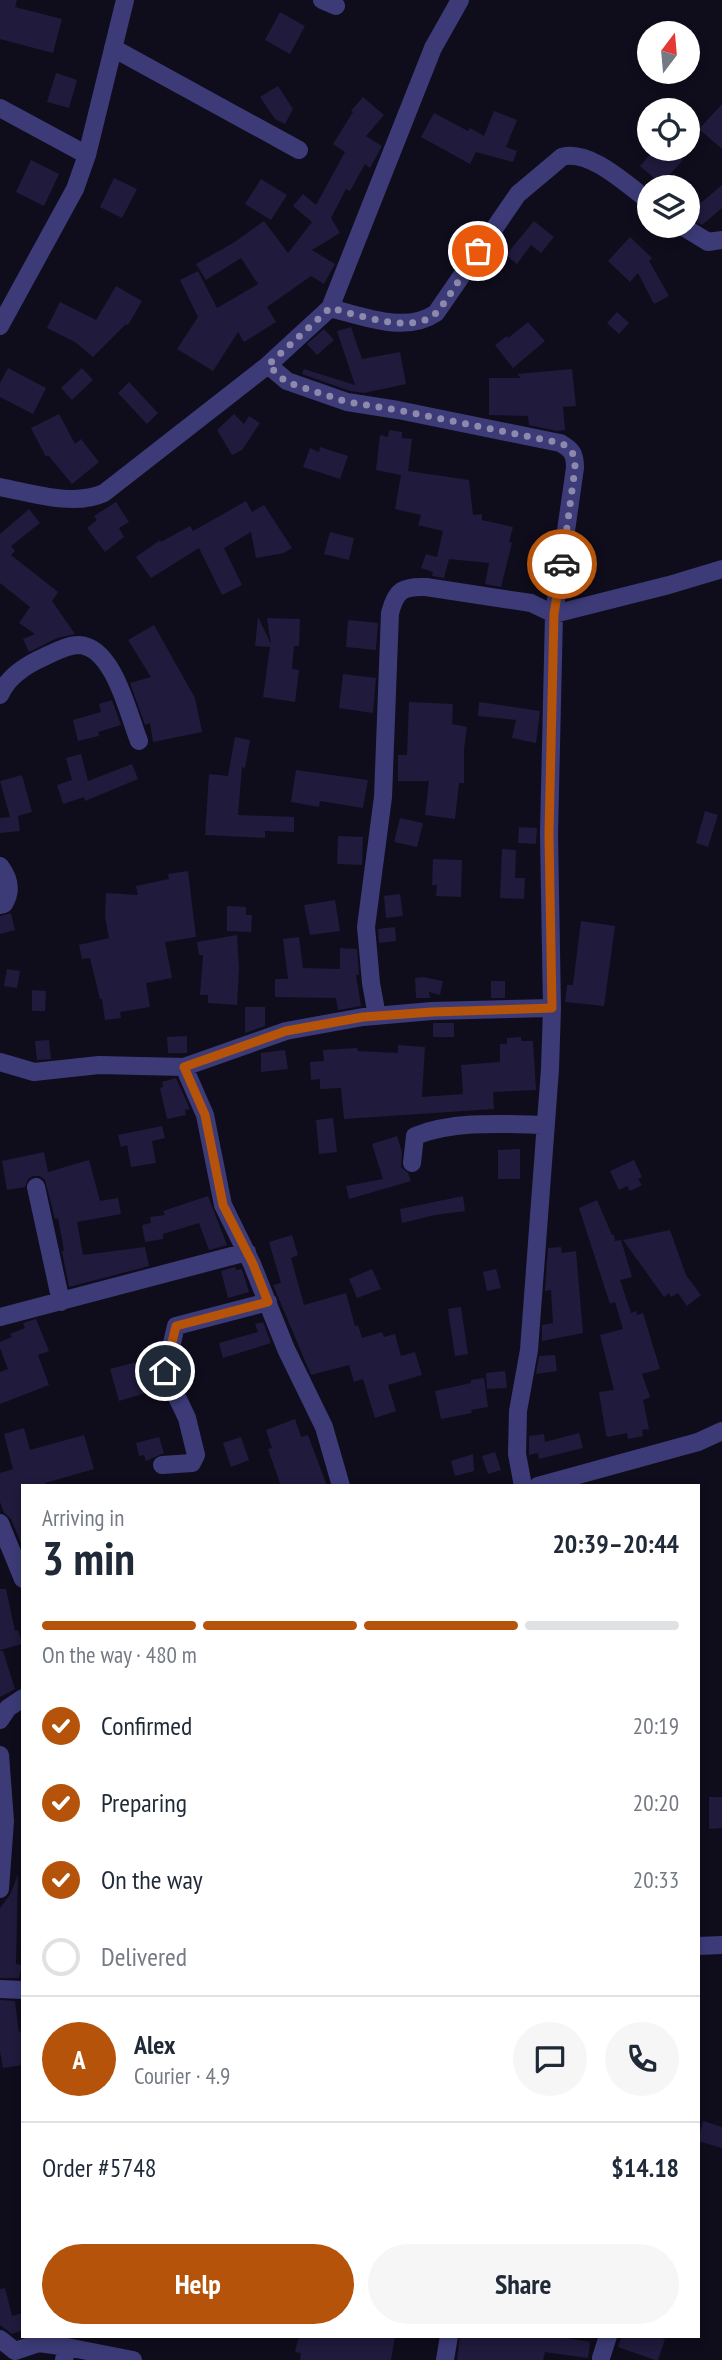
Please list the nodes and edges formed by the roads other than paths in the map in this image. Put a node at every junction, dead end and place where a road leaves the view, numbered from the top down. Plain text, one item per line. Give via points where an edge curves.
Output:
1 (125, 0) edge
2 (460, 0) edge
3 (113, 48) junction
4 (0, 108) edge
5 (299, 150) dead end
6 (87, 155) junction
7 (637, 192) edge
8 (700, 237) edge
9 (722, 240) edge
10 (330, 308) junction
11 (0, 327) edge
12 (268, 365) junction
13 (0, 487) edge
14 (722, 569) edge
15 (554, 614) junction
16 (0, 695) edge
17 (139, 741) dead end
18 (0, 866) edge
19 (0, 905) edge
20 (552, 1008) junction
21 (377, 1016) junction
22 (1, 1058) edge
23 (184, 1067) junction
24 (546, 1125) junction
25 (412, 1163) dead end
26 (36, 1187) dead end
27 (247, 1252) junction
28 (61, 1302) junction
29 (268, 1302) junction
30 (0, 1317) edge
31 (722, 1431) edge
32 (162, 1465) dead end
33 (340, 1484) edge
34 (523, 1484) edge
35 (545, 1484) edge
36 (0, 1523) edge
37 (21, 1574) edge
38 (21, 1700) edge
39 (2, 1714) edge
40 (0, 1755) edge
41 (0, 1889) edge
42 (700, 1945) edge
43 (722, 1945) edge
44 (0, 1989) edge
45 (21, 1990) edge
46 (449, 2338) edge
47 (608, 2338) edge
48 (0, 2339) edge
49 (66, 2354) edge
50 (133, 2360) edge
51 (445, 2360) edge
52 (605, 2360) edge

1 - 3 street
2 - 10 street via 433,48
3 - 5 street
3 - 6 street
4 - 6 street
6 - 11 street via 75,189
7 - 10 street via 599,164 570,154 562,157 518,194 436,313 424,321 404,323
8 - 9 street via 708,242
10 - 12 street
12 - 13 street via 90,499
12 - 15 street via 286,382 347,402 570,448 575,468
14 - 15 street
15 - 20 street via 549,834
15 - 21 street via 531,603 426,587 410,586 393,600 383,797 366,927
16 - 17 street via 23,667 64,647 88,646 113,672
18 - 19 street via 7,876 9,895
20 - 21 street
20 - 24 street
21 - 23 street via 286,1031
22 - 23 street via 34,1072 99,1065
23 - 27 street via 205,1115 223,1205
24 - 25 street via 432,1129 415,1136
24 - 34 street via 530,1350 518,1411 517,1454
26 - 28 street
27 - 28 street
27 - 29 street
28 - 30 street
29 - 32 street via 176,1326 165,1371 187,1418 196,1455 192,1463
29 - 33 street via 324,1427
31 - 35 street via 698,1442
36 - 37 street
38 - 39 street
40 - 41 street via 5,1821
42 - 43 street
44 - 45 street
46 - 51 street
47 - 52 street
48 - 49 street via 16,2351 54,2343
49 - 50 street

